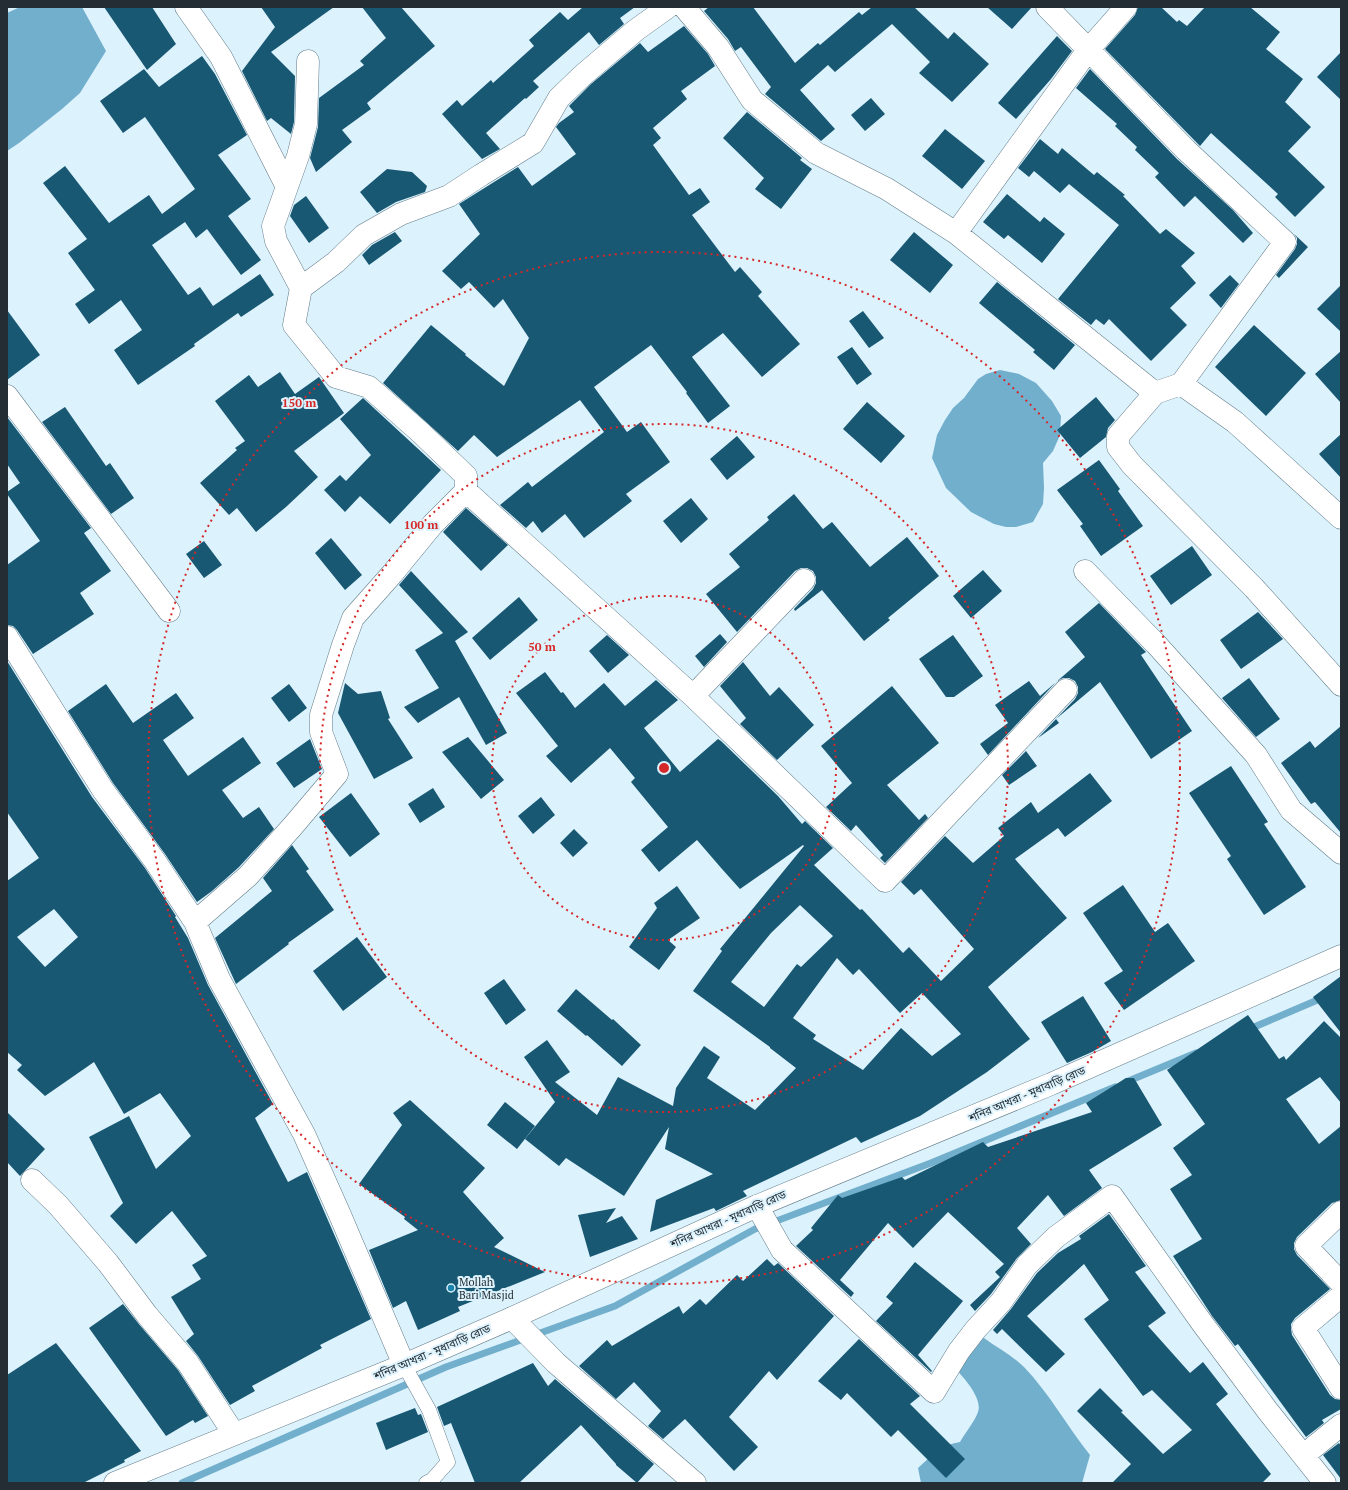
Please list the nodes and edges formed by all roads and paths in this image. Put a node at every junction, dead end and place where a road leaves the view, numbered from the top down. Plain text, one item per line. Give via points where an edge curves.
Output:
1 (186, 7) edge
2 (668, 7) edge
3 (684, 7) edge
4 (1047, 7) edge
5 (1126, 7) edge
6 (1088, 50) junction
7 (308, 61) dead end
8 (287, 187) junction
9 (956, 233) junction
10 (301, 288) junction
11 (1181, 384) junction
12 (1155, 393) junction
13 (7, 396) edge
14 (466, 490) junction
15 (1341, 518) edge
16 (1085, 571) dead end
17 (804, 580) dead end
18 (169, 611) dead end
19 (7, 637) edge
20 (1341, 686) edge
21 (1066, 690) dead end
22 (693, 696) junction
23 (1341, 853) edge
24 (195, 922) junction
25 (1341, 956) edge
26 (32, 1180) dead end
27 (760, 1212) junction
28 (1341, 1212) edge
29 (1341, 1284) edge
30 (1341, 1296) edge
31 (517, 1323) junction
32 (404, 1365) junction
33 (1341, 1388) edge
34 (1341, 1424) edge
35 (234, 1434) junction
36 (1304, 1455) junction
37 (115, 1483) edge
38 (426, 1483) edge
39 (695, 1483) edge
40 (1325, 1483) edge

1 - 8 street via 221,58
2 - 10 street via 630,35 559,98 533,143 449,196 401,214 364,235 336,262
3 - 9 street via 718,47 752,100 816,153 887,189
4 - 6 street
5 - 6 street
6 - 9 street
6 - 11 street via 1186,150 1285,242
7 - 8 street via 306,124
8 - 10 street via 272,226 276,241
9 - 12 street
10 - 14 street via 294,325 298,331 336,377 369,387 420,432 466,476
11 - 12 street
11 - 15 street via 1235,422
12 - 20 street via 1118,436 1118,447 1254,588
13 - 18 street
14 - 22 street
14 - 24 street via 433,524 353,618 321,715 321,732 337,774 248,876
16 - 23 street via 1156,644 1256,755 1291,810
17 - 22 street
19 - 24 street via 103,790 155,861
21 - 22 street via 884,881
24 - 32 street via 219,979 304,1134
25 - 27 street, শনির আখরা - মৃধাবাড়ি রোড
26 - 35 street via 58,1205 188,1363
27 - 31 street, শনির আখরা - মৃধাবাড়ি রোড
27 - 36 street via 782,1250 934,1392 959,1351 1001,1302 1027,1265 1056,1237 1112,1196 1202,1323
28 - 29 street via 1306,1246
30 - 33 street via 1303,1328
31 - 32 street, শনির আখরা - মৃধাবাড়ি রোড
31 - 39 street via 556,1363
32 - 35 street, শনির আখরা - মৃধাবাড়ি রোড
32 - 38 lane via 429,1410 448,1462
34 - 36 street
35 - 37 street, শনির আখরা - মৃধাবাড়ি রোড
36 - 40 street

